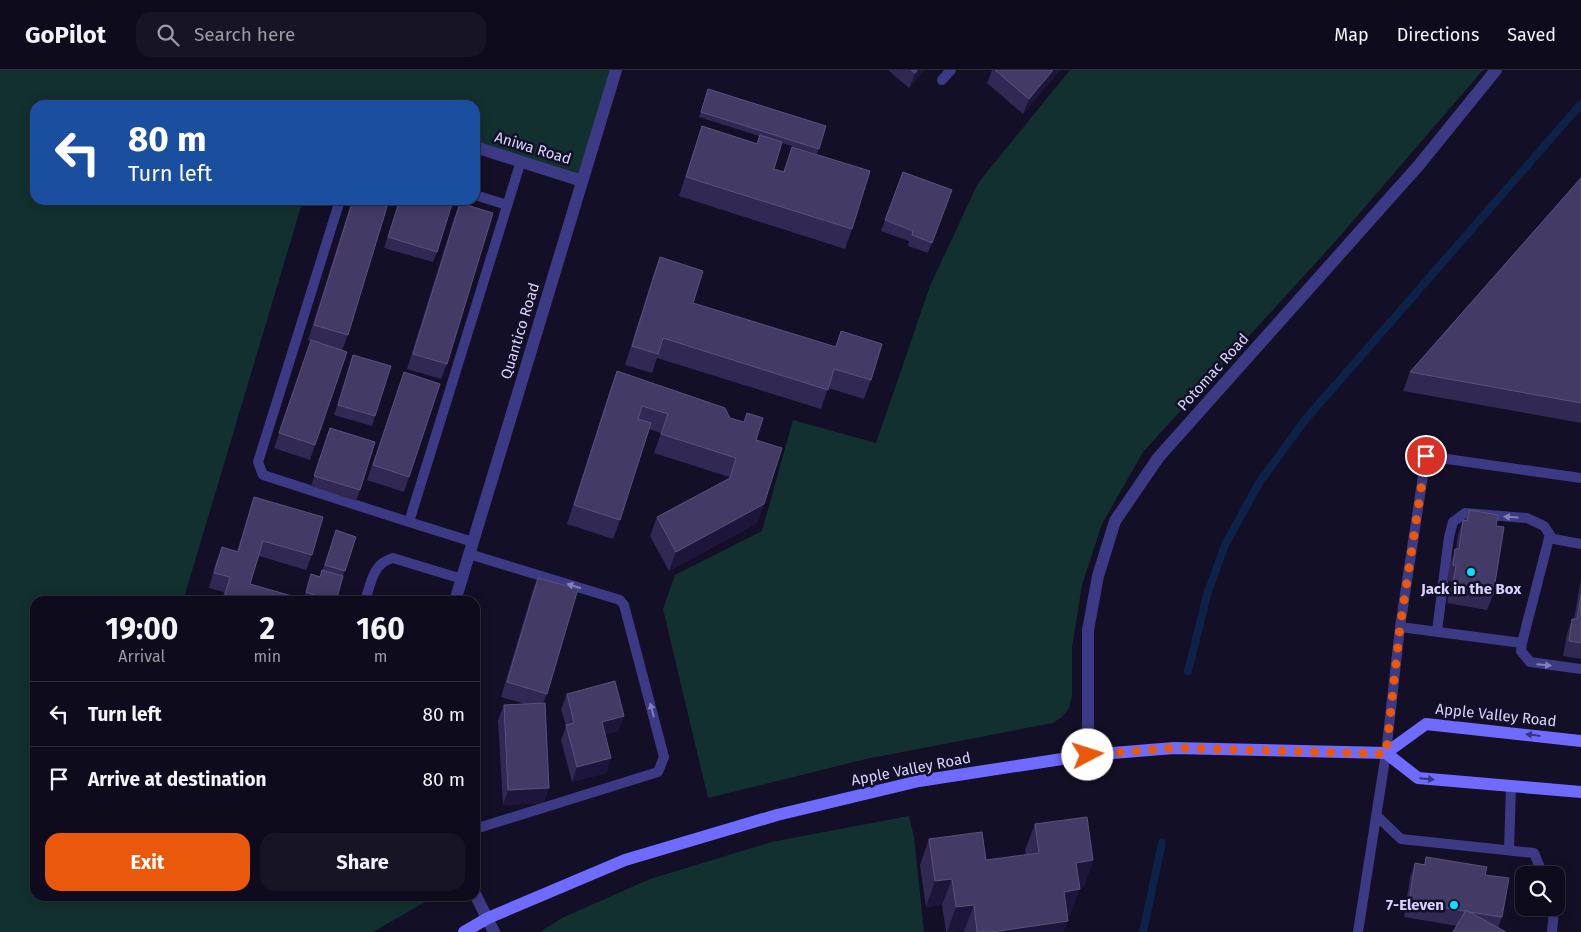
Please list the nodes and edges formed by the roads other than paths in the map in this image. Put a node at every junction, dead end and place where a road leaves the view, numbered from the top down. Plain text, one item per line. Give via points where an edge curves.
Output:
1 (616, 70) edge
2 (951, 70) edge
3 (1496, 70) edge
4 (942, 80) dead end
5 (480, 149) edge
6 (521, 162) junction
7 (582, 181) junction
8 (480, 197) edge
9 (338, 205) edge
10 (507, 205) junction
11 (1581, 478) edge
12 (409, 522) junction
13 (1552, 538) junction
14 (1581, 544) edge
15 (471, 548) junction
16 (462, 579) junction
17 (367, 596) edge
18 (457, 596) edge
19 (1400, 627) junction
20 (1436, 631) junction
21 (1522, 643) junction
22 (1581, 669) edge
23 (1581, 741) edge
24 (1386, 754) junction
25 (1088, 755) junction
26 (1511, 786) junction
27 (1581, 792) edge
28 (1377, 816) junction
29 (480, 827) edge
30 (1509, 850) junction
31 (1539, 866) edge
32 (479, 901) edge
33 (1553, 916) edge
34 (488, 918) junction
35 (464, 932) edge
36 (494, 932) edge
37 (1358, 932) edge
38 (1552, 932) edge

1 - 7 street, Quantico Road
2 - 4 lane
3 - 25 street, Potomac Road via 1420,165 1158,458 1115,521 1098,576 1088,630
5 - 6 street, Aniwa Road
6 - 7 street, Aniwa Road
6 - 10 lane
7 - 15 street, Quantico Road
8 - 10 lane
9 - 12 lane via 258,462 259,470 263,475
10 - 12 lane
11 - 19 lane via 1426,456
12 - 15 lane
13 - 14 lane
13 -> 20 lane via 1544,526 1527,518 1465,514 1453,522
13 - 21 lane via 1549,538
15 - 16 street, Quantico Road
29 -> 15 lane via 658,772 664,757 624,605 620,600
16 - 17 lane via 403,560 388,559 376,568
16 - 18 street, Quantico Road
19 - 20 lane
19 - 24 lane
20 - 21 lane
21 -> 22 lane via 1522,651 1530,662
23 -> 24 main road, Apple Valley Road via 1426,724
24 - 25 main road, Apple Valley Road via 1174,748
24 -> 26 main road via 1418,778
24 - 28 lane
25 - 34 main road, Apple Valley Road via 919,781 777,815 625,860
26 - 27 main road
26 - 30 lane
28 - 30 lane via 1401,838
28 - 37 lane
30 - 31 lane via 1534,852
32 - 34 street
33 - 38 lane
34 - 35 main road, Apple Valley Road
34 - 36 street

